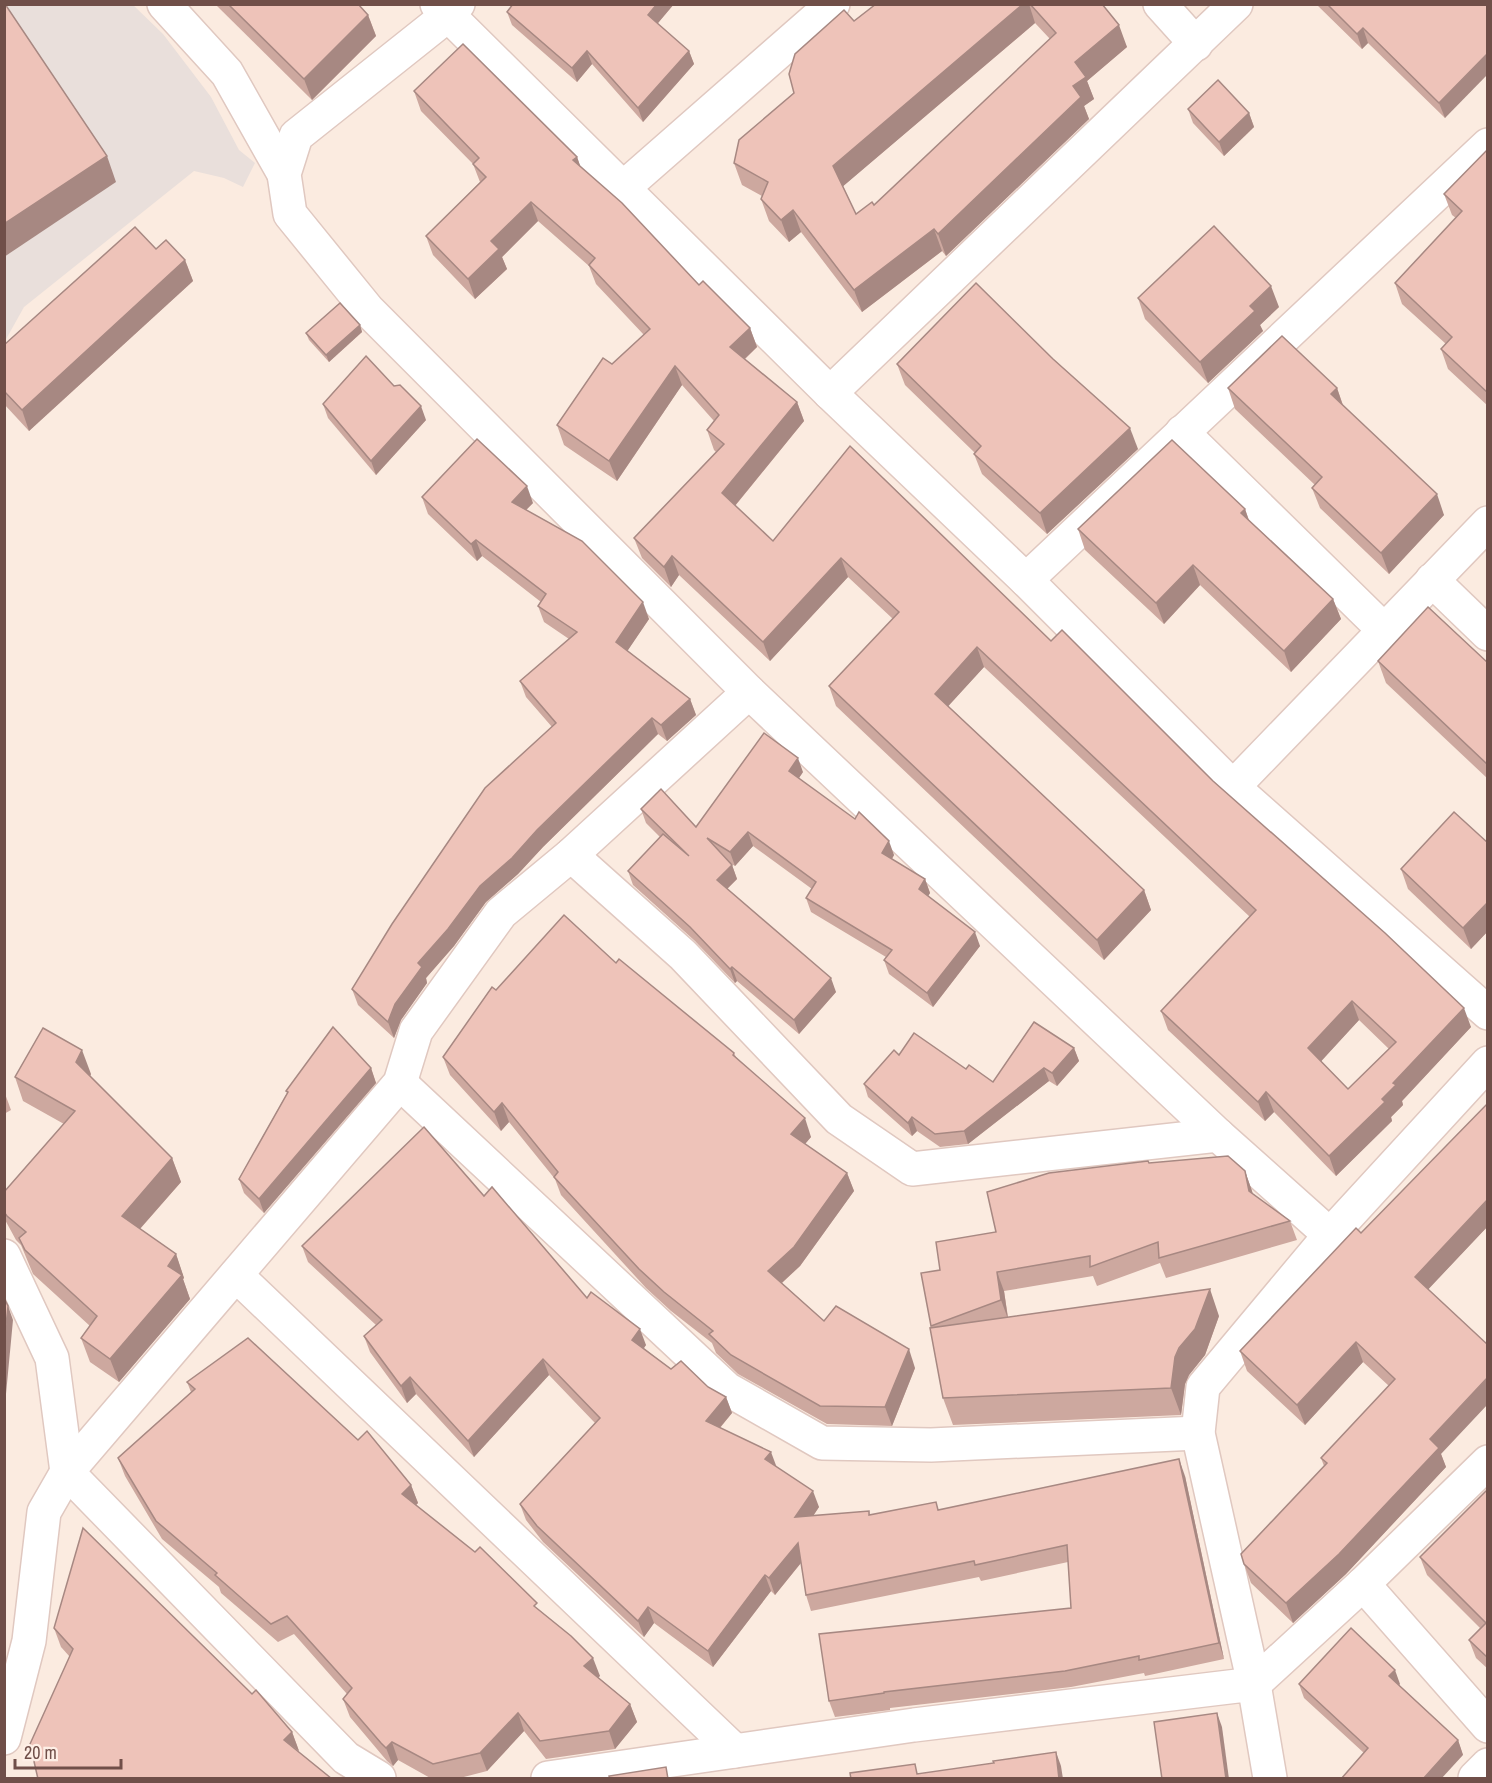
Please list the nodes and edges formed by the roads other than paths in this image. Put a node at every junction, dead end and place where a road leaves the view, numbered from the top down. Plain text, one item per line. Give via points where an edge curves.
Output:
1 (164, 4) edge
2 (833, 4) edge
3 (1160, 4) edge
4 (1236, 4) edge
5 (448, 8) edge
6 (1196, 44) junction
7 (1488, 145) edge
8 (284, 174) junction
9 (622, 189) junction
10 (830, 393) junction
11 (1182, 432) junction
12 (1488, 523) edge
13 (1026, 580) junction
14 (1432, 580) junction
15 (1384, 630) junction
16 (1488, 634) edge
17 (749, 692) junction
18 (1233, 787) junction
19 (571, 855) junction
20 (1488, 1013) edge
21 (1488, 1062) edge
22 (400, 1083) junction
23 (1218, 1135) junction
24 (1330, 1235) junction
25 (4, 1256) edge
26 (236, 1275) junction
27 (1198, 1432) junction
28 (1488, 1462) edge
29 (67, 1472) junction
30 (1363, 1584) junction
31 (1254, 1684) junction
32 (1488, 1726) edge
33 (4, 1738) edge
34 (735, 1751) junction
35 (1488, 1765) edge
36 (380, 1779) edge
37 (548, 1779) edge
38 (1270, 1779) edge
39 (1475, 1779) edge

1 - 8 street via 227,73
2 - 9 street
3 - 6 street
4 - 6 street
5 - 8 street via 296,136
5 - 9 street
6 - 10 street
7 - 11 street
8 - 17 street via 290,214 368,310
9 - 10 street
10 - 13 street
11 - 13 street
11 - 15 street
12 - 14 street
13 - 18 street
14 - 15 street
14 - 16 street
15 - 18 street
17 - 19 street
17 - 23 street
18 - 20 street
19 - 22 street via 501,913 416,1031
19 - 23 street via 683,955 839,1119 912,1169
21 - 24 street
22 - 26 street
22 - 27 street via 727,1389 822,1443 931,1444
23 - 24 street
24 - 27 street via 1203,1387
25 - 29 street via 52,1358
26 - 29 street
26 - 34 street
27 - 31 street
28 - 30 street
29 - 33 street via 44,1512 29,1641
29 - 36 street via 346,1758
30 - 31 street
30 - 32 street
31 - 34 street
31 - 38 street
34 - 37 street
35 - 39 street

